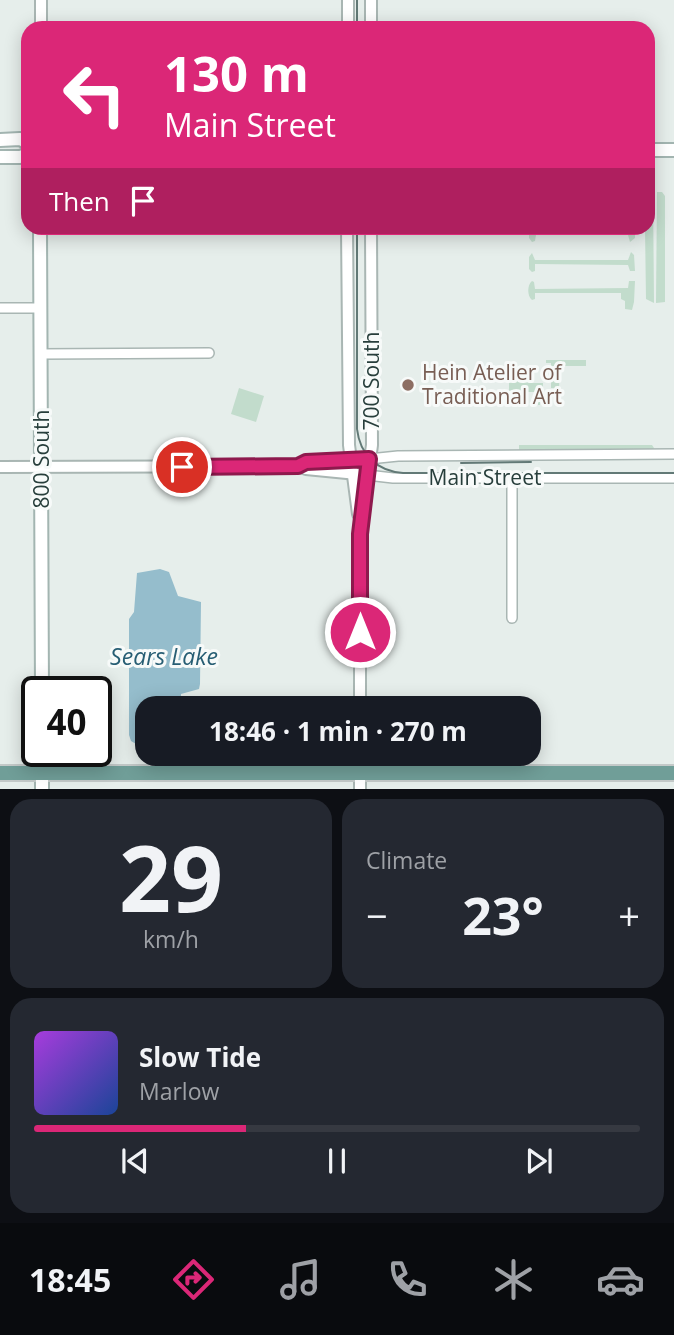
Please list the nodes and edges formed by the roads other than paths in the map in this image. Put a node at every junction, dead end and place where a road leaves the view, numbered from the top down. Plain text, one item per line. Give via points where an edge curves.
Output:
1 (41, 0) edge
2 (348, 0) edge
3 (371, 0) edge
4 (41, 21) edge
5 (348, 21) edge
6 (371, 21) edge
7 (0, 140) edge
8 (21, 140) edge
9 (655, 150) edge
10 (674, 150) edge
11 (21, 157) edge
12 (0, 158) edge
13 (40, 235) edge
14 (347, 235) edge
15 (371, 235) edge
16 (0, 308) edge
17 (41, 309) junction
18 (209, 353) dead end
19 (41, 354) junction
20 (674, 454) edge
21 (351, 459) junction
22 (369, 459) junction
23 (298, 466) junction
24 (0, 467) edge
25 (42, 467) junction
26 (353, 474) junction
27 (367, 475) junction
28 (512, 477) junction
29 (674, 478) edge
30 (360, 534) junction
31 (512, 618) dead end
32 (42, 676) edge
33 (359, 696) edge
34 (359, 766) edge
35 (42, 767) edge
36 (42, 772) junction
37 (0, 773) edge
38 (674, 773) edge
39 (359, 774) junction
40 (42, 789) edge
41 (360, 789) edge

1 - 4 street
2 - 5 street
3 - 6 street
7 - 8 main road
9 - 10 main road
11 - 12 main road
13 - 17 main road, 800 South
14 - 21 street, 700 South
15 - 22 street, 700 South
16 - 17 street
17 - 19 main road, 800 South
18 - 19 street
19 - 25 main road, 800 South
20 - 22 street, Main Street
21 - 22 street, Main Street
21 - 23 street, Main Street
21 - 26 street, 700 South
22 - 27 street, 700 South
23 - 25 street, Main Street
23 - 26 street, Main Street
24 - 25 street, Main Street
25 - 32 main road, 800 South
26 - 27 street, Main Street
26 - 30 street, 700 South
27 - 28 street, Main Street
27 - 30 street, 700 South
28 - 29 street, Main Street
28 - 31 street
30 - 33 street, 700 South
34 - 39 street
35 - 36 main road
36 - 37 main road
36 - 39 main road
36 - 40 main road
38 - 39 main road
39 - 41 street

